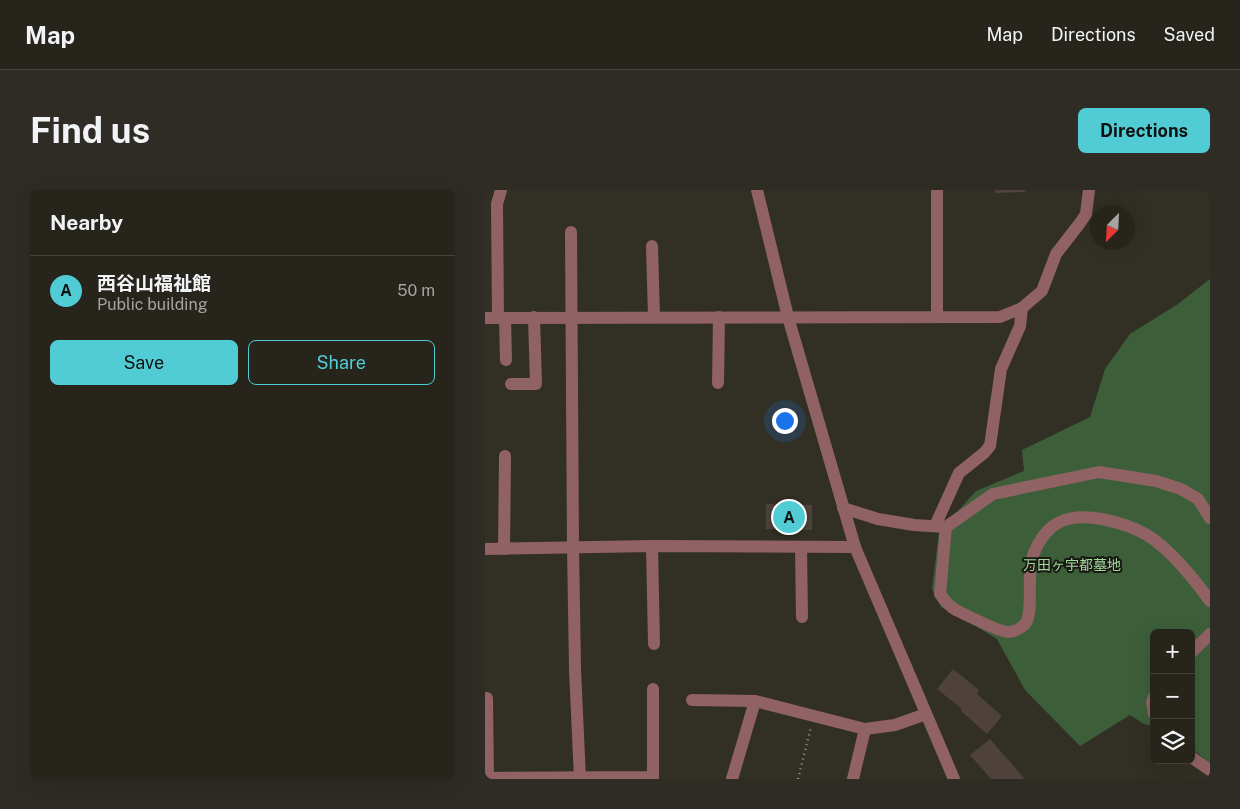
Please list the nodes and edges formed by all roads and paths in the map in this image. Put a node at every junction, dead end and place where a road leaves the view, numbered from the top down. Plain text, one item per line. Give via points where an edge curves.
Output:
1 (501, 190) edge
2 (757, 190) edge
3 (937, 190) edge
4 (1089, 190) edge
5 (575, 232) dead end
6 (653, 246) dead end
7 (1023, 308) junction
8 (654, 317) junction
9 (719, 317) junction
10 (788, 317) junction
11 (937, 317) junction
12 (496, 318) edge
13 (534, 318) junction
14 (575, 318) junction
15 (507, 360) dead end
16 (718, 383) dead end
17 (511, 384) dead end
18 (505, 456) dead end
19 (843, 508) junction
20 (1210, 518) edge
21 (941, 526) junction
22 (652, 546) junction
23 (573, 547) junction
24 (855, 547) junction
25 (504, 548) junction
26 (801, 548) junction
27 (485, 549) edge
28 (1210, 601) edge
29 (802, 617) dead end
30 (1210, 634) edge
31 (654, 644) dead end
32 (1195, 649) edge
33 (653, 689) dead end
34 (487, 698) dead end
35 (692, 700) dead end
36 (755, 701) junction
37 (926, 714) junction
38 (815, 715) junction
39 (865, 729) junction
40 (1195, 760) edge
41 (1210, 770) edge
42 (487, 778) edge
43 (580, 778) edge
44 (616, 778) edge
45 (501, 779) edge
46 (733, 779) edge
47 (798, 779) edge
48 (853, 779) edge
49 (955, 779) edge

1 - 12 street via 497,204
2 - 10 street
3 - 11 street
4 - 7 street via 1086,214 1056,254 1042,292
5 - 14 street
6 - 8 street
7 - 11 street via 1000,317
7 - 21 street via 1020,326 1001,369 990,446 959,473
8 - 9 street
8 - 14 street
9 - 10 street
9 - 16 street
10 - 11 street
10 - 19 street
12 - 13 street
12 - 15 street
13 - 14 street
13 - 17 street via 536,384
14 - 23 street
18 - 25 street
19 - 21 street via 878,520
19 - 24 street
20 - 21 street via 1198,499 1181,489 1156,481 1099,472 993,494
21 - 28 street via 940,594 956,610 997,629 1009,632 1024,624 1030,608 1029,579 1033,555 1046,533 1060,522 1073,518 1105,520 1148,536 1166,549
22 - 23 street
22 - 26 street
22 - 31 street
23 - 25 street
23 - 43 street
24 - 26 street
24 - 37 street
25 - 27 street
26 - 29 street
30 - 32 street
33 - 44 street via 653,777
34 - 42 street
35 - 36 street
36 - 38 street
36 - 46 street
37 - 39 street via 895,726
37 - 49 street
38 - 39 street
38 - 47 path
39 - 48 street
40 - 41 street
42 - 45 street
43 - 44 street
43 - 45 street

